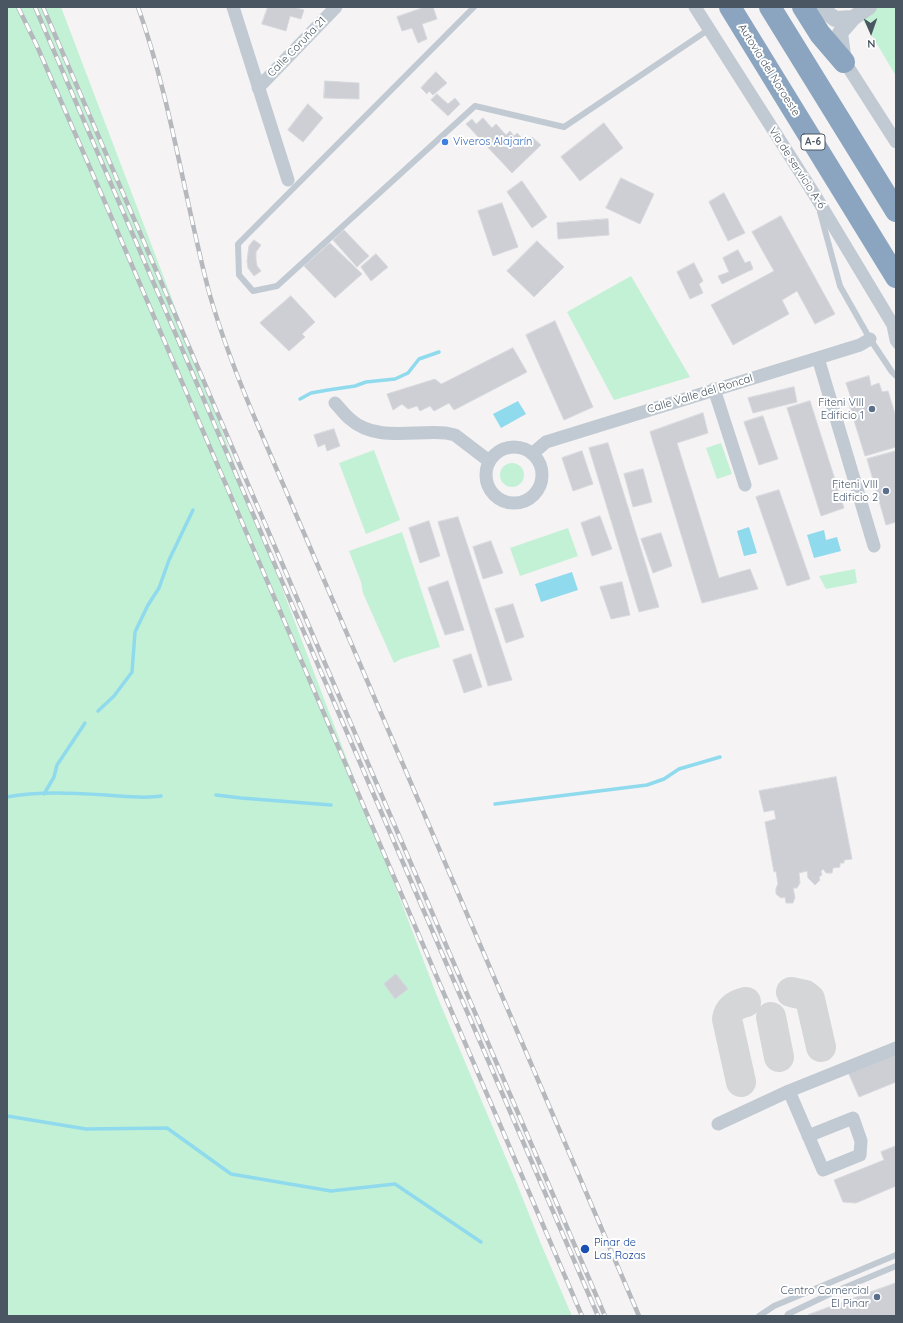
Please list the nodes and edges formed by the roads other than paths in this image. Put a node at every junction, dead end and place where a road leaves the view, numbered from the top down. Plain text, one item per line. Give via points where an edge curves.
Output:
1 (233, 7) edge
2 (336, 7) edge
3 (474, 7) edge
4 (695, 7) edge
5 (714, 7) edge
6 (730, 7) edge
7 (770, 7) edge
8 (803, 7) edge
9 (812, 7) edge
10 (820, 7) edge
11 (869, 7) edge
12 (853, 18) junction
13 (708, 30) junction
14 (844, 62) junction
15 (258, 88) junction
16 (896, 142) edge
17 (833, 175) junction
18 (288, 180) dead end
19 (816, 197) junction
20 (896, 211) edge
21 (896, 277) edge
22 (886, 313) junction
23 (896, 330) edge
24 (870, 339) junction
25 (896, 346) edge
26 (818, 358) junction
27 (896, 376) edge
28 (714, 389) junction
29 (335, 403) dead end
30 (532, 454) junction
31 (489, 461) junction
32 (745, 485) dead end
33 (874, 546) dead end
34 (895, 1049) edge
35 (790, 1091) junction
36 (718, 1124) dead end
37 (808, 1136) junction
38 (896, 1255) edge
39 (896, 1266) edge
40 (759, 1316) edge
41 (787, 1316) edge

1 - 15 street, Calle Coruña 21
2 - 15 street, Calle Coruña 21
3 - 13 lane via 238,244 239,275 253,291 277,286 475,106 564,127
4 - 13 street, Vía de servicio A-6
5 - 17 highway
6 - 17 highway, Autovía del Noroeste / A-6
7 - 20 highway
8 - 14 highway via 820,34
9 - 14 street
10 - 12 street via 835,19
11 - 12 street
12 - 14 street via 840,34
13 - 19 street, Vía de servicio A-6
14 - 16 street
15 - 18 street, Calle Coruña 21
17 - 21 highway, Autovía del Noroeste / A-6
19 - 22 street, Vía de servicio A-6
19 - 24 lane via 840,286
22 - 23 street, Vía de servicio A-6
22 - 25 lane
24 - 26 street, Calle Valle del Roncal via 860,345
24 - 27 lane
26 - 28 street, Calle Valle del Roncal
26 - 33 street
28 - 30 street, Calle Valle del Roncal via 546,442
28 - 32 street
29 - 31 street via 351,420 374,431 446,433 455,436
30 - 31 street via 521,448 509,447 498,452
30 - 31 street via 541,467 541,483 533,496 521,502 512,503 495,496 486,479
34 - 35 street
35 - 36 street
35 - 37 street
37 - 37 street via 823,1170 860,1155 861,1141 853,1118
38 - 40 lane via 774,1306
39 - 41 lane via 834,1292

